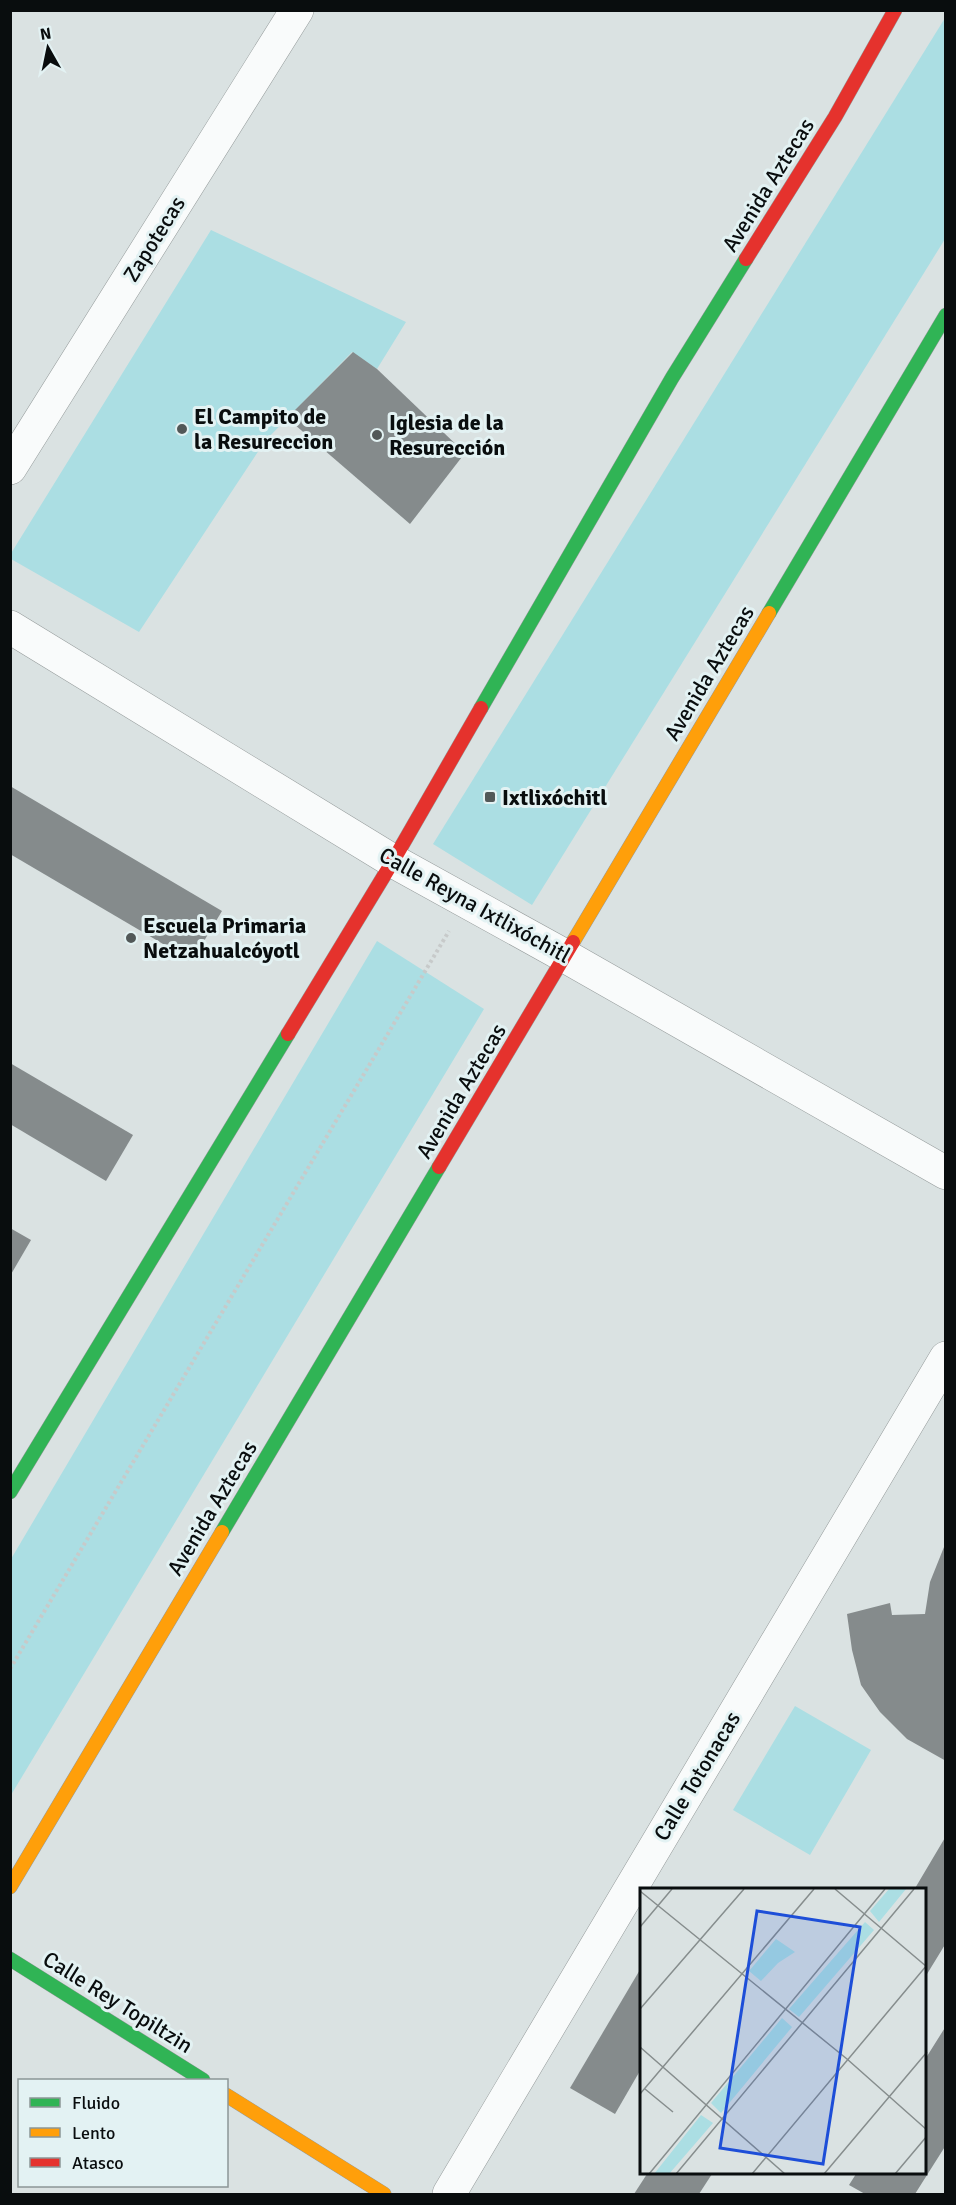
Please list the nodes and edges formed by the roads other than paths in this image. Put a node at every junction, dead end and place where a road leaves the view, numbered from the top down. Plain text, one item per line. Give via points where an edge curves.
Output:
1 (297, 10) edge
2 (895, 10) edge
3 (945, 315) edge
4 (10, 468) edge
5 (10, 627) edge
6 (393, 861) junction
7 (565, 956) junction
8 (945, 1173) edge
9 (945, 1358) edge
10 (10, 1492) edge
11 (10, 1887) edge
12 (10, 1959) edge
13 (202, 2079) edge
14 (228, 2096) edge
15 (384, 2194) edge
16 (449, 2194) edge

1 - 4 street, Zapotecas
2 - 6 main road, Avenida Aztecas via 836,117 672,378
3 - 7 main road, Avenida Aztecas
5 - 6 street, Calle Reyna Ixtlixóchitl
6 - 7 street, Calle Reyna Ixtlixóchitl
6 - 10 main road, Avenida Aztecas
7 - 8 street, Calle Reyna Ixtlixóchitl
7 - 11 main road, Avenida Aztecas
9 - 16 street, Calle Totonacas
12 - 13 main road, Calle Rey Topiltzin
14 - 15 main road

